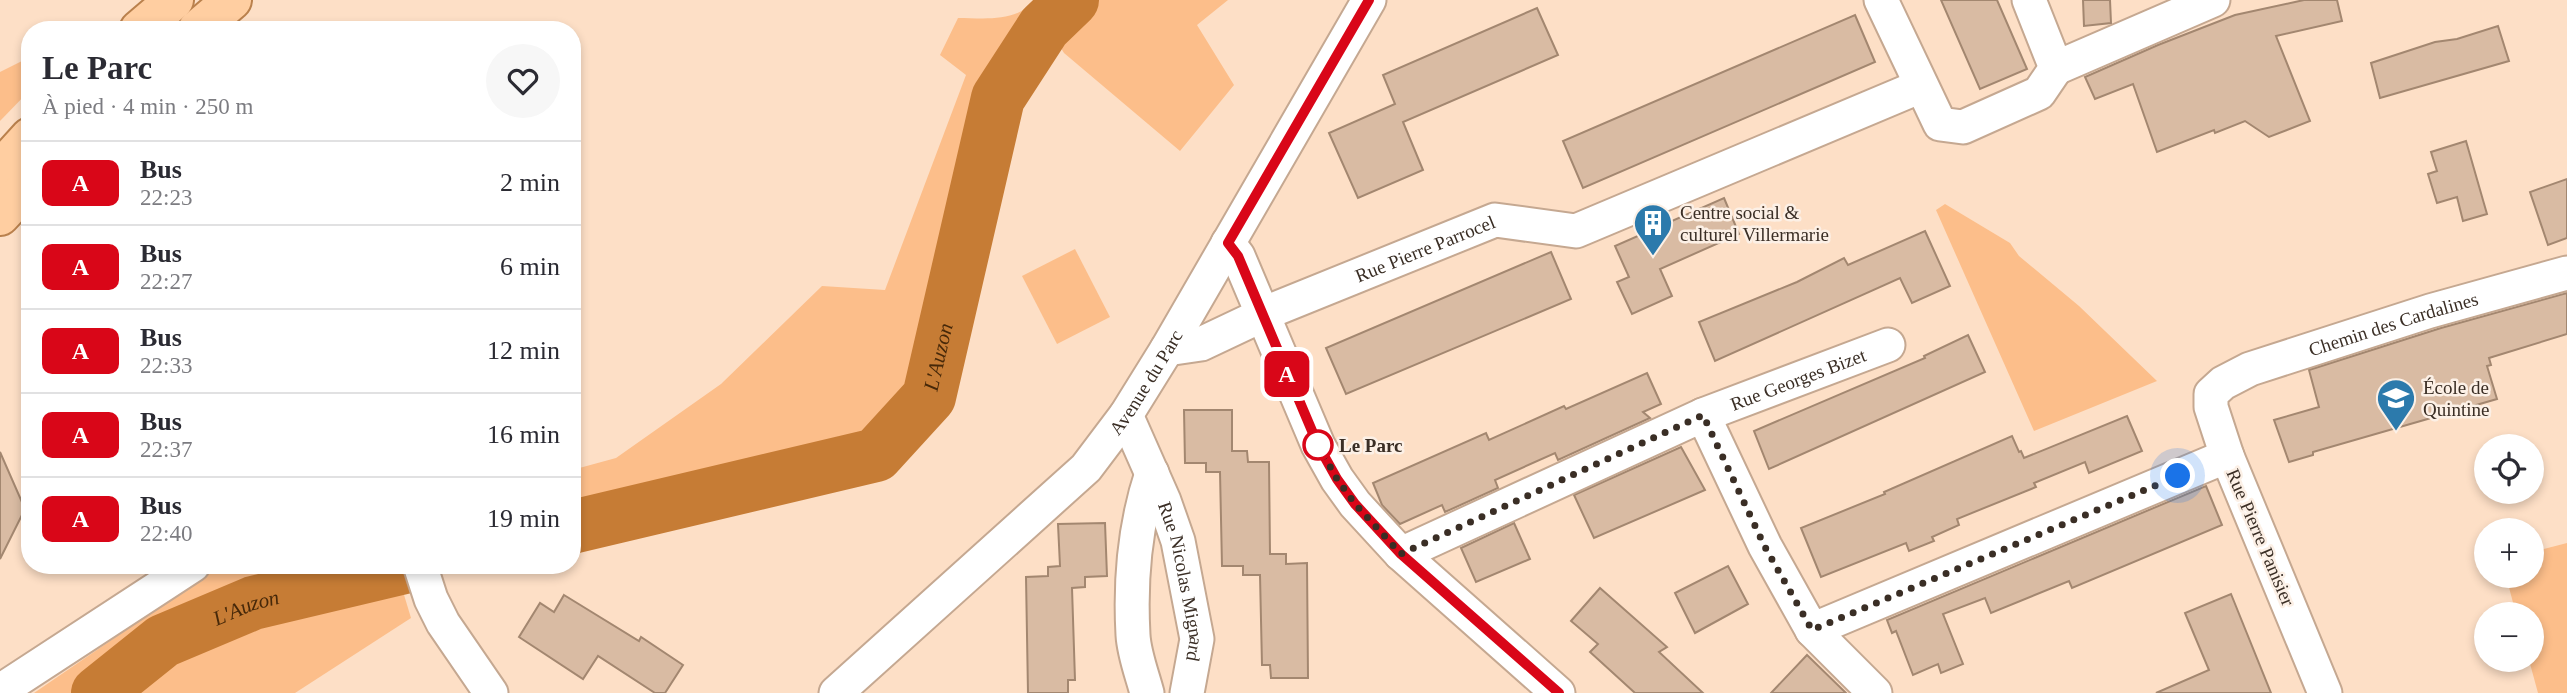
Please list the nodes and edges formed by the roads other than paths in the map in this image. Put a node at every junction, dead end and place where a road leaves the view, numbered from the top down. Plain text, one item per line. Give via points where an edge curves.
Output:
1 (174, 0) edge
2 (232, 0) edge
3 (1369, 0) edge
4 (1881, 0) edge
5 (2029, 0) edge
6 (2213, 0) edge
7 (150, 21) edge
8 (208, 21) edge
9 (2056, 68) junction
10 (1921, 86) junction
11 (21, 147) edge
12 (0, 170) edge
13 (21, 194) edge
14 (0, 216) edge
15 (1228, 243) junction
16 (2567, 272) edge
17 (1262, 315) junction
18 (1888, 345) dead end
19 (1167, 349) junction
20 (2223, 383) joint
21 (1126, 415) junction
22 (1703, 415) junction
23 (2227, 456) junction
24 (1152, 473) junction
25 (1401, 554) junction
26 (178, 574) edge
27 (423, 574) edge
28 (1812, 630) junction
29 (0, 691) edge
30 (491, 693) edge
31 (836, 693) edge
32 (1147, 693) edge
33 (1187, 693) edge
34 (1559, 693) edge
35 (1875, 693) edge
36 (2325, 693) edge

1 - 7 main road
2 - 8 main road
3 - 15 street, Avenue du Parc
4 - 10 street
5 - 9 street
6 - 9 street
9 - 10 street via 2039,93 1963,127 1940,124
10 - 17 street, Rue Pierre Parrocel via 1576,231 1495,220
11 - 12 main road
13 - 14 main road
15 - 17 street
15 - 19 street, Avenue du Parc
16 - 20 street, Chemin des Cardalines via 2250,369
17 - 19 street, Rue Pierre Parrocel via 1201,344
17 - 25 street via 1337,479
18 - 22 street, Rue Georges Bizet
19 - 21 street, Avenue du Parc
20 - 23 street, Rue Pierre Panisier via 2211,394 2211,408
21 - 24 street, Rue Nicolas Mignard
21 - 31 street, Avenue du Parc via 1086,468
22 - 25 street, Rue Georges Bizet
22 - 28 street via 1765,547
23 - 28 street
23 - 36 street, Rue Pierre Panisier
24 - 32 street, Rue Nicolas Mignard via 1135,549 1133,637
24 - 33 street, Rue Nicolas Mignard via 1178,541 1197,639
25 - 34 street
26 - 29 street
27 - 30 street via 443,623
28 - 35 street

